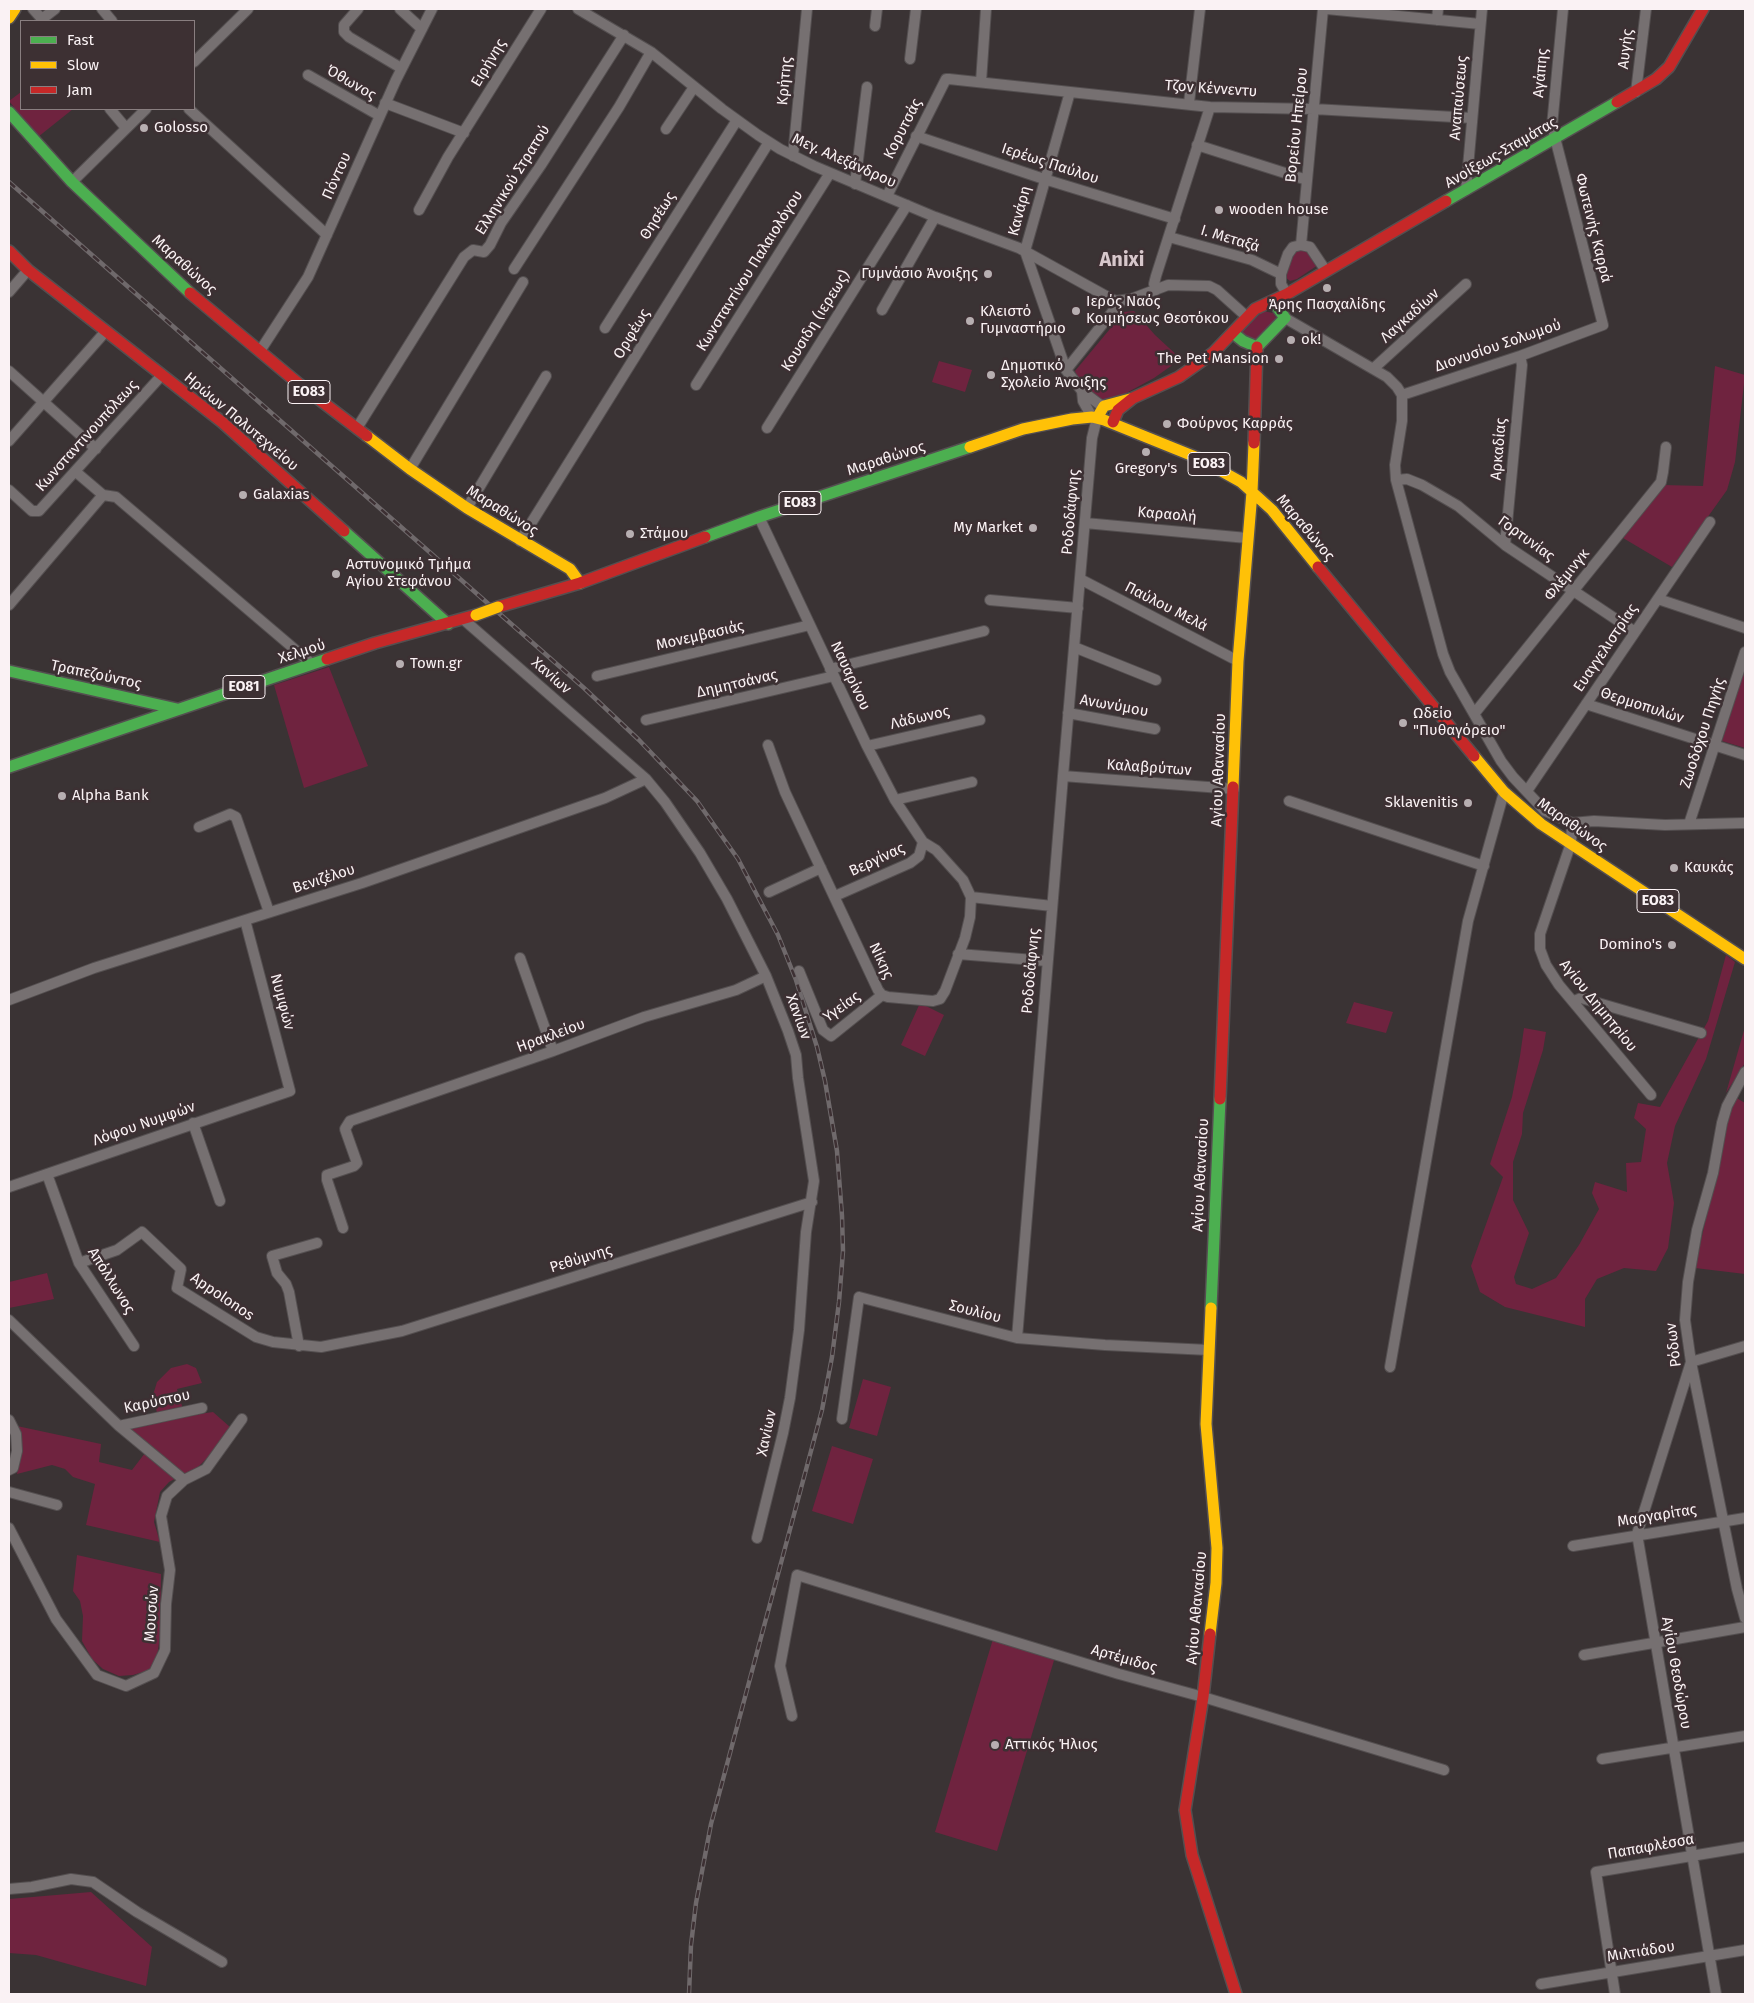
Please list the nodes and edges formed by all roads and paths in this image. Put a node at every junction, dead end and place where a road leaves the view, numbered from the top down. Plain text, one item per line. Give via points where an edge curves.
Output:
1 (33, 9) edge
2 (55, 9) edge
3 (102, 9) edge
4 (358, 9) edge
5 (400, 9) edge
6 (432, 9) edge
7 (541, 9) edge
8 (578, 9) edge
9 (807, 9) edge
10 (877, 9) edge
11 (916, 9) edge
12 (986, 9) edge
13 (1200, 9) edge
14 (1330, 9) edge
15 (1438, 9) edge
16 (1482, 9) edge
17 (1562, 9) edge
18 (1646, 9) edge
19 (1703, 9) edge
20 (244, 10) edge
21 (43, 20) edge
22 (111, 20) edge
23 (1437, 20) junction
24 (1480, 24) junction
25 (875, 26) dead end
26 (422, 29) junction
27 (624, 35) junction
28 (651, 52) junction
29 (910, 59) dead end
30 (195, 61) edge
31 (401, 68) junction
32 (308, 75) dead end
33 (949, 79) joint
34 (981, 82) junction
35 (694, 87) junction
36 (867, 87) dead end
37 (1070, 92) junction
38 (1636, 92) junction
39 (386, 103) junction
40 (1189, 104) junction
41 (1210, 107) junction
42 (1314, 109) junction
43 (111, 110) edge
44 (145, 110) edge
45 (190, 110) edge
46 (9, 112) edge
47 (380, 116) junction
48 (1472, 118) junction
49 (737, 120) junction
50 (126, 128) junction
51 (666, 129) dead end
52 (464, 134) junction
53 (916, 136) junction
54 (1554, 140) junction
55 (768, 142) junction
56 (1197, 145) junction
57 (793, 156) junction
58 (830, 173) junction
59 (1044, 179) junction
60 (1307, 180) junction
61 (72, 182) junction
62 (855, 184) junction
63 (1466, 190) junction
64 (887, 196) junction
65 (906, 205) junction
66 (419, 210) dead end
67 (936, 217) junction
68 (1175, 219) junction
69 (328, 235) junction
70 (1169, 237) junction
71 (1301, 245) junction
72 (9, 251) edge
73 (1026, 251) junction
74 (514, 269) dead end
75 (28, 270) junction
76 (1326, 271) junction
77 (1281, 274) junction
78 (523, 282) dead end
79 (1466, 284) dead end
80 (1156, 290) junction
81 (9, 292) edge
82 (1287, 294) junction
83 (1121, 301) junction
84 (1273, 301) junction
85 (882, 310) dead end
86 (1247, 317) junction
87 (1286, 318) junction
88 (1603, 325) joint
89 (605, 328) dead end
90 (106, 331) junction
91 (1233, 333) junction
92 (1257, 347) junction
93 (260, 351) junction
94 (1520, 356) junction
95 (1373, 369) junction
96 (1066, 370) junction
97 (9, 371) edge
98 (162, 375) junction
99 (546, 376) dead end
100 (696, 385) dead end
101 (1082, 390) junction
102 (1402, 395) junction
103 (1134, 398) junction
104 (43, 402) junction
105 (1104, 406) junction
106 (1094, 418) junction
107 (1113, 422) junction
108 (357, 428) junction
109 (767, 428) dead end
110 (9, 441) edge
111 (1666, 447) dead end
112 (96, 449) junction
113 (410, 469) junction
114 (76, 472) junction
115 (1396, 480) junction
116 (9, 490) edge
117 (1252, 492) junction
118 (103, 495) junction
119 (467, 508) junction
120 (759, 517) junction
121 (1710, 522) dead end
122 (1085, 523) junction
123 (1247, 538) junction
124 (520, 541) junction
125 (1505, 545) junction
126 (1080, 579) junction
127 (580, 583) junction
128 (1573, 592) junction
129 (1658, 599) junction
130 (990, 600) dead end
131 (9, 605) edge
132 (1078, 608) junction
133 (463, 619) junction
134 (448, 624) junction
135 (810, 626) junction
136 (1745, 628) edge
137 (984, 632) dead end
138 (1635, 632) junction
139 (1074, 647) junction
140 (1745, 652) edge
141 (1238, 661) junction
142 (312, 664) junction
143 (9, 671) edge
144 (832, 672) junction
145 (597, 676) dead end
146 (1156, 680) dead end
147 (1586, 704) junction
148 (177, 709) junction
149 (1068, 713) junction
150 (1474, 714) junction
151 (646, 720) dead end
152 (980, 720) dead end
153 (1155, 729) dead end
154 (768, 745) dead end
155 (867, 746) junction
156 (1714, 746) junction
157 (1745, 756) edge
158 (9, 767) edge
159 (1062, 776) junction
160 (646, 779) junction
161 (972, 782) dead end
162 (1234, 789) junction
163 (1527, 791) junction
164 (1504, 792) junction
165 (895, 800) junction
166 (1289, 801) dead end
167 (1572, 823) junction
168 (1745, 823) edge
169 (1689, 824) junction
170 (199, 827) dead end
171 (923, 842) junction
172 (1571, 843) junction
173 (1484, 866) junction
174 (821, 868) junction
175 (769, 892) dead end
176 (835, 896) junction
177 (971, 897) junction
178 (1052, 906) junction
179 (268, 912) junction
180 (245, 920) junction
181 (958, 954) junction
182 (520, 958) dead end
183 (1745, 959) edge
184 (1047, 962) junction
185 (799, 971) dead end
186 (766, 976) junction
187 (882, 995) junction
188 (9, 1000) edge
189 (1574, 1001) junction
190 (1701, 1032) dead end
191 (553, 1051) junction
192 (1745, 1072) edge
193 (290, 1091) joint
194 (1651, 1095) dead end
195 (193, 1123) junction
196 (47, 1174) junction
197 (9, 1188) edge
198 (220, 1201) dead end
199 (812, 1202) junction
200 (343, 1228) dead end
201 (317, 1243) dead end
202 (79, 1263) junction
203 (9, 1320) edge
204 (1017, 1338) junction
205 (358, 1340) joint
206 (134, 1346) dead end
207 (299, 1346) junction
208 (1745, 1346) edge
209 (1208, 1350) junction
210 (1691, 1362) junction
211 (1390, 1367) dead end
212 (202, 1408) dead end
213 (242, 1419) dead end
214 (842, 1419) dead end
215 (9, 1420) edge
216 (119, 1426) junction
217 (9, 1470) edge
218 (184, 1480) junction
219 (9, 1492) edge
220 (57, 1505) dead end
221 (1745, 1518) edge
222 (1724, 1521) junction
223 (9, 1528) edge
224 (1636, 1534) junction
225 (758, 1538) dead end
226 (1573, 1546) dead end
227 (1745, 1618) edge
228 (1745, 1627) edge
229 (1655, 1643) junction
230 (1584, 1655) dead end
231 (1204, 1697) junction
232 (792, 1716) dead end
233 (1745, 1736) edge
234 (1673, 1748) junction
235 (1602, 1760) dead end
236 (1444, 1770) dead end
237 (1745, 1847) edge
238 (1692, 1855) junction
239 (9, 1889) edge
240 (1745, 1950) edge
241 (1709, 1956) junction
242 (222, 1962) dead end
243 (1612, 1972) junction
244 (1541, 1984) dead end
245 (1236, 1994) edge
246 (1615, 1994) edge
247 (1716, 1994) edge

1 - 21 street
2 - 21 street
3 - 22 street
4 - 31 street via 342,29 349,37
5 - 26 street
6 - 26 street, Πόντου
7 - 52 street, Ειρήνης
8 - 27 street, Μεγ. Αλεξάνδρου
9 - 57 street, Κρήτης
10 - 25 street
11 - 29 street
12 - 34 street
13 - 40 street
14 - 23 street
14 - 42 street, Βορείου Ηπείρου
15 - 23 street
16 - 24 street, Αναπαύσεως
17 - 54 street, Αγάπης via 1552,126
18 - 38 street, Αυγής
19 - 38 street, Ανοίξεως-Σταμάτας via 1669,67 1656,80
20 - 30 street
23 - 24 street
24 - 48 street, Αναπαύσεως
26 - 31 street, Πόντου
27 - 28 street, Μεγ. Αλεξάνδρου
27 - 108 street, Ελληνικού Στρατού via 501,223 490,245 484,252 473,250 464,257
28 - 35 street, Μεγ. Αλεξάνδρου
28 - 74 street
31 - 39 street, Πόντου
32 - 47 street, Όθωνος
33 - 34 street, Τζον Κέννεντυ
33 - 53 street, Κορυτσάς via 946,79
34 - 37 street, Τζον Κέννεντυ
35 - 49 street, Μεγ. Αλεξάνδρου
35 - 51 street
36 - 62 street
37 - 40 street, Τζον Κέννεντυ
37 - 59 street, Κανάρη
38 - 54 street, Ανοίξεως-Σταμάτας
39 - 47 street, Πόντου
39 - 52 street
40 - 41 street, Τζον Κέννεντυ
41 - 42 street, Τζον Κέννεντυ
41 - 56 street
42 - 48 street, Τζον Κέννεντυ
42 - 60 street, Βορείου Ηπείρου
43 - 50 street
44 - 50 street
45 - 69 street
46 - 61 street, Μαραθώνος / ΕΟ83
47 - 69 street, Πόντου
48 - 63 street, Αναπαύσεως
49 - 55 street, Μεγ. Αλεξάνδρου
49 - 89 street, Θησέως
50 - 61 street
52 - 66 street, Ειρήνης
53 - 59 street, Ιερέως Παύλου
53 - 64 street, Κορυτσάς
54 - 63 street, Ανοίξεως-Σταμάτας
54 - 88 street, Φωτεινής Καρρά
55 - 57 street, Μεγ. Αλεξάνδρου
55 - 124 street, Ορφέως
56 - 60 street
56 - 68 street
57 - 58 street, Μεγ. Αλεξάνδρου
58 - 62 street, Μεγ. Αλεξάνδρου
58 - 100 street, Κωνσταντίνου Παλαιολόγου
59 - 68 street, Ιερέως Παύλου
59 - 73 street, Κανάρη
60 - 71 street, Βορείου Ηπείρου
61 - 93 street, Μαραθώνος / ΕΟ83 via 191,293
62 - 64 street, Μεγ. Αλεξάνδρου
63 - 76 street, Ανοίξεως-Σταμάτας
64 - 65 street, Μεγ. Αλεξάνδρου
65 - 67 street, Μεγ. Αλεξάνδρου
65 - 109 street, Κουσιδη (ιερεως)
67 - 73 street, Μεγ. Αλεξάνδρου
67 - 85 street
68 - 70 street
69 - 93 street, Πόντου via 308,277
70 - 77 street, Ι. Μεταξά via 1252,260
70 - 80 street via 1154,284
71 - 76 street via 1313,250
71 - 77 street via 1290,250
72 - 75 street, Ηρώων Πολυτεχνείου
73 - 83 street, Μεγ. Αλεξάνδρου via 1107,298
73 - 96 street, Κανάρη
75 - 81 street
75 - 90 street, Ηρώων Πολυτεχνείου
76 - 82 street, Ανοίξεως-Σταμάτας
77 - 82 street via 1281,284
78 - 113 street
79 - 95 street, Λαγκαδίων
80 - 83 street
80 - 86 street via 1180,284 1213,287
82 - 84 street, Ανοίξεως-Σταμάτας
83 - 96 street
84 - 86 street, Ανοίξεως-Σταμάτας via 1255,309
84 - 87 street
86 - 91 street, Ανοίξεως-Σταμάτας
87 - 92 street
87 - 95 street
88 - 94 street, Διονυσίου Σολωμού
90 - 98 street, Ηρώων Πολυτεχνείου
90 - 104 street
91 - 92 street
91 - 103 street, Ανοίξεως-Σταμάτας via 1187,372
92 - 117 street, Αγίου Αθανασίου
93 - 108 street, Μαραθώνος / ΕΟ83
94 - 102 street, Διονυσίου Σολωμού
94 - 125 street, Αρκαδίας via 1522,365
95 - 102 street via 1387,377
96 - 101 street, Κανάρη
97 - 104 street
98 - 112 street, Κωνσταντινουπόλεως
98 - 134 street, Ηρώων Πολυτεχνείου via 222,422
99 - 119 street
101 - 105 street
101 - 106 street, Κανάρη via 1083,401
102 - 115 street
103 - 105 street
103 - 107 street via 1120,408
104 - 110 street
104 - 112 street
105 - 106 street
106 - 107 street, Μαραθώνος / ΕΟ83
106 - 120 street, Μαραθώνος / ΕΟ83 via 1064,420 1023,429
106 - 122 street, Ροδοδάφνης
107 - 117 street, Μαραθώνος / ΕΟ83 via 1198,458
108 - 113 street, Μαραθώνος / ΕΟ83
111 - 128 street, Φλέμινγκ via 1661,482
112 - 114 street, Κωνσταντινουπόλεως
113 - 119 street, Μαραθώνος / ΕΟ83
114 - 116 street, Κωνσταντινουπόλεως via 39,512 32,511
114 - 118 street
115 - 125 street, Γορτυνίας via 1407,478 1458,506
115 - 150 street via 1443,654
117 - 123 street, Αγίου Αθανασίου
117 - 164 street, Μαραθώνος / ΕΟ83 via 1282,522
118 - 131 street
118 - 142 street via 116,497
119 - 124 street, Μαραθώνος / ΕΟ83
120 - 127 street, Μαραθώνος / ΕΟ83
120 - 135 street, Ναυαρίνου
121 - 129 street, Ευαγγελιστρίας
122 - 123 street, Καραολή
122 - 126 street, Ροδοδάφνης
123 - 141 street, Αγίου Αθανασίου
124 - 127 street, Μαραθώνος / ΕΟ83 via 570,569
125 - 128 street, Γορτυνίας
126 - 132 street, Ροδοδάφνης
126 - 141 street, Παύλου Μελά
127 - 133 street, Χελμού / ΕΟ81, bridge
128 - 138 street, Γορτυνίας
128 - 150 street, Φλέμινγκ
129 - 136 street
129 - 138 street, Ευαγγελιστρίας
130 - 132 street
132 - 139 street, Ροδοδάφνης
133 - 134 street, Χελμού / ΕΟ81
133 - 160 street, Χανίων
134 - 142 street, Χελμού / ΕΟ81
135 - 144 street, Ναυαρίνου
135 - 145 street, Μονεμβασιάς
137 - 144 street, Δημητσάνας
138 - 147 street, Ευαγγελιστρίας
139 - 146 street
139 - 149 street, Ροδοδάφνης
140 - 156 street, Ζωοδόχου Πηγής
141 - 162 street, Αγίου Αθανασίου
142 - 148 street, Χελμού / ΕΟ81
143 - 148 street, Τραπεζούντος
144 - 151 street, Δημητσάνας
144 - 155 street, Ναυαρίνου
147 - 156 street, Θερμοπυλών
147 - 163 street, Ευαγγελιστρίας
148 - 158 street, Χελμού
149 - 153 street, Ανωνύμου
149 - 159 street, Ροδοδάφνης
150 - 163 street via 1501,761
152 - 155 street, Λάδωνος
154 - 174 street, Νίκης via 785,792
155 - 165 street, Ναυαρίνου
156 - 157 street, Θερμοπυλών
156 - 169 street, Ζωοδόχου Πηγής
159 - 162 street, Καλαβρύτων
159 - 178 street, Ροδοδάφνης
160 - 179 street, Βενιζέλου via 605,798 362,883
160 - 186 street, Χανίων via 700,853
161 - 165 street
162 - 209 street, Αγίου Αθανασίου
163 - 167 street via 1545,811
164 - 172 street, Μαραθώνος / ΕΟ83
164 - 173 street
165 - 171 street, Ναυαρίνου
166 - 173 street
167 - 169 street
167 - 172 street, Αγίου Δημητρίου
168 - 169 street
170 - 179 street via 230,814 236,818
171 - 176 street, Βεργίνας via 919,856 910,863
171 - 177 street via 936,850 963,880
172 - 183 street, Μαραθώνος / ΕΟ83
172 - 189 street, Αγίου Δημητρίου via 1540,934 1540,949 1559,985
173 - 211 street via 1468,921
174 - 175 street
174 - 176 street, Νίκης
176 - 187 street, Νίκης
177 - 178 street
177 - 181 street, Νίκης via 970,917
178 - 184 street, Ροδοδάφνης
179 - 180 street, Βενιζέλου
180 - 188 street, Βενιζέλου via 94,968
180 - 193 street, Νυμφών
181 - 184 street
181 - 187 street, Νίκης via 940,999 918,1001
182 - 191 street
184 - 204 street, Ροδοδάφνης
185 - 187 street, Υγείας via 822,1030 827,1035 834,1034
186 - 191 street, Ηρακλείου via 736,990 644,1017
186 - 199 street, Χανίων via 796,1055 814,1181
189 - 190 street via 1581,998
189 - 194 street, Αγίου Δημητρίου
191 - 200 street, Ηρακλείου via 350,1121 345,1129 357,1163 330,1174 327,1180
192 - 210 street, Ρόδων via 1726,1106 1688,1282 1685,1320
193 - 195 street, Λόφου Νυμφών
195 - 196 street, Λόφου Νυμφών
195 - 198 street
196 - 197 street, Λόφου Νυμφών
196 - 202 street, Απόλλωνος
199 - 205 street, Ρεθύμνης via 412,1328
199 - 225 street, Χανίων via 806,1232 800,1321 790,1398
201 - 207 street via 272,1256 289,1292
202 - 206 street, Απόλλωνος
202 - 207 street, Appolonos via 117,1250 142,1232 181,1269 177,1288 256,1337
203 - 216 street
204 - 209 street, Σουλίου
204 - 214 street, Σουλίου via 859,1297
205 - 207 street, Appolonos via 321,1347
208 - 210 street
209 - 231 street, Αγίου Αθανασίου via 1206,1424 1217,1548
210 - 222 street, Ρόδων
210 - 224 street, Αγίου Θεοδώρου
212 - 216 street, Καρύστου
213 - 218 street, Μουσών via 206,1468
215 - 217 street via 16,1434 17,1451 13,1468
216 - 218 street
218 - 223 street, Μουσών via 167,1496 161,1516 170,1570 165,1650 154,1673 126,1686 98,1675 56,1619
219 - 220 street
221 - 222 street, Μαργαρίτας
222 - 224 street, Μαργαρίτας
222 - 227 street, Ρόδων
224 - 226 street, Μαργαρίτας
224 - 229 street, Αγίου Θεοδώρου
228 - 229 street
229 - 230 street
229 - 234 street, Αγίου Θεοδώρου
231 - 232 street, Αρτέμιδος via 797,1575 780,1666
231 - 236 street, Αρτέμιδος
231 - 245 street, Αγίου Αθανασίου via 1185,1810 1192,1855
233 - 234 street
234 - 235 street
234 - 238 street, Αγίου Θεοδώρου
237 - 238 street, Παπαφλέσσα
238 - 241 street, Αγίου Θεοδώρου
238 - 243 street, Παπαφλέσσα via 1596,1872
239 - 242 street via 71,1879 93,1882
240 - 241 street, Μιλτιάδου
241 - 243 street, Μιλτιάδου
241 - 247 street, Αγίου Θεοδώρου
243 - 244 street, Μιλτιάδου
243 - 246 street, Παπαφλέσσα

